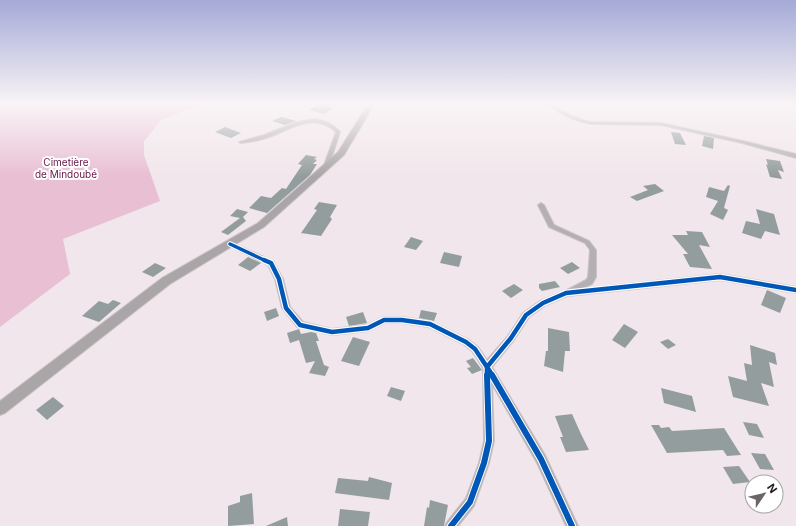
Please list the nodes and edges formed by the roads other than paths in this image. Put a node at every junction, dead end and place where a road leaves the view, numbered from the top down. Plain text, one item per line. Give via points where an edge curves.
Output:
1 (287, 128) edge
2 (334, 128) edge
3 (357, 128) edge
4 (677, 128) edge
5 (241, 142) dead end
6 (796, 156) edge
7 (328, 165) junction
8 (541, 205) dead end
9 (230, 244) junction
10 (796, 290) edge
11 (566, 293) junction
12 (487, 367) junction
13 (0, 409) edge
14 (451, 526) edge
15 (572, 526) edge

1 - 5 street
2 - 7 street via 338,132
3 - 7 street via 346,147
4 - 6 street
7 - 9 street via 261,225
8 - 11 street via 550,226 587,242 593,250 592,277 589,282
9 - 12 street via 271,263 279,279 286,308 300,325 332,332 368,328 384,320 430,324 466,342 475,349
9 - 13 street via 166,281
10 - 11 street via 720,277
11 - 12 street via 543,303 526,315
12 - 14 street via 488,448 470,502
12 - 15 street via 541,459

